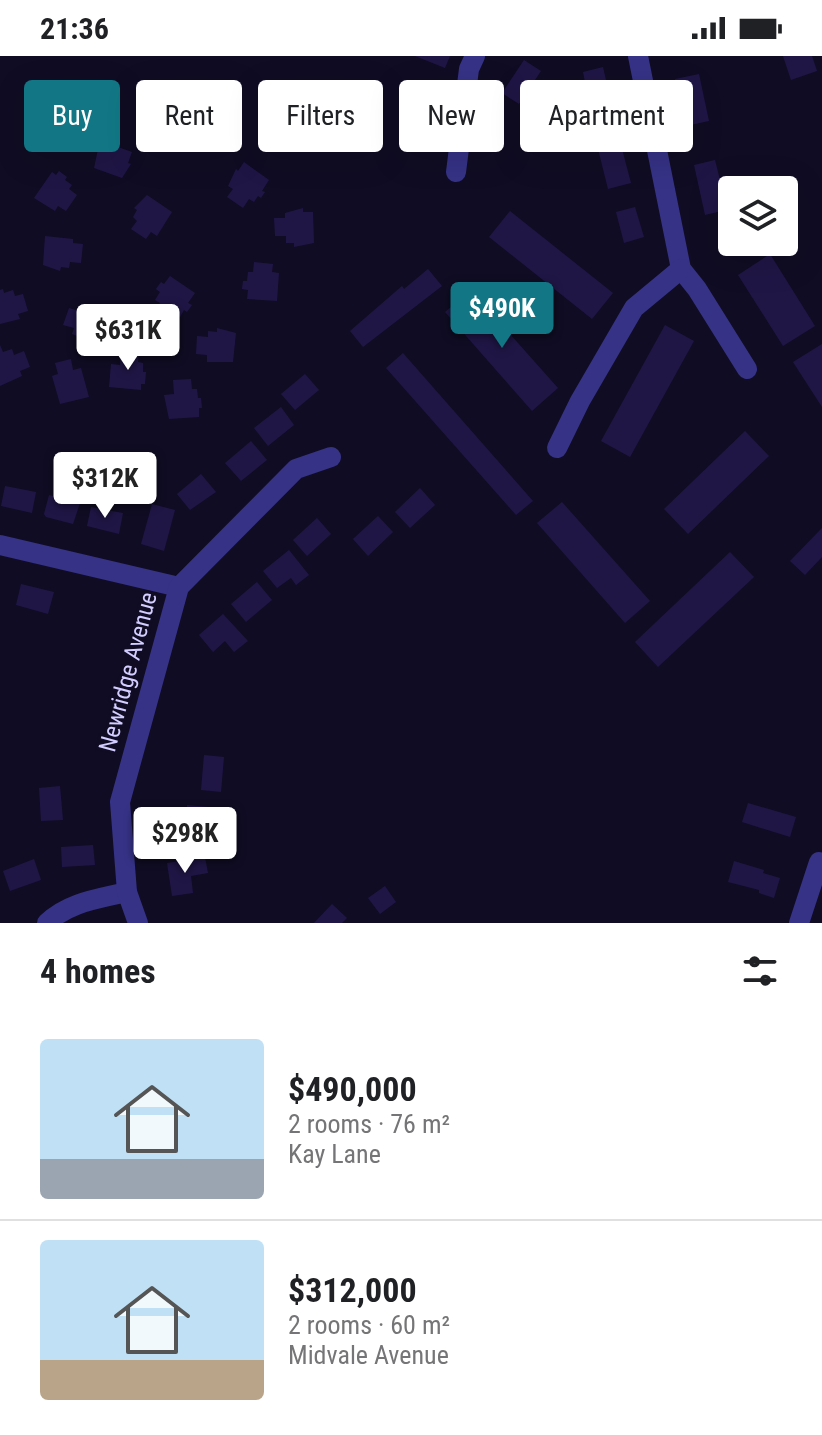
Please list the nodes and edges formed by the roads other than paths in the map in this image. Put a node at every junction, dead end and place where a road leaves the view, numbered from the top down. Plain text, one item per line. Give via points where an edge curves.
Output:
1 (475, 56) edge
2 (638, 56) edge
3 (456, 172) dead end
4 (681, 269) junction
5 (747, 369) dead end
6 (557, 448) dead end
7 (331, 457) dead end
8 (0, 545) edge
9 (179, 587) junction
10 (819, 862) dead end
11 (127, 892) junction
12 (47, 923) edge
13 (138, 923) edge
14 (799, 923) edge

1 - 3 street
2 - 4 street
4 - 5 street
4 - 6 street via 634,308
7 - 9 street, Newridge Avenue via 296,469
8 - 9 street
9 - 11 street, Newridge Avenue via 120,802
10 - 14 street
11 - 12 street via 77,904
11 - 13 street, Newridge Avenue

